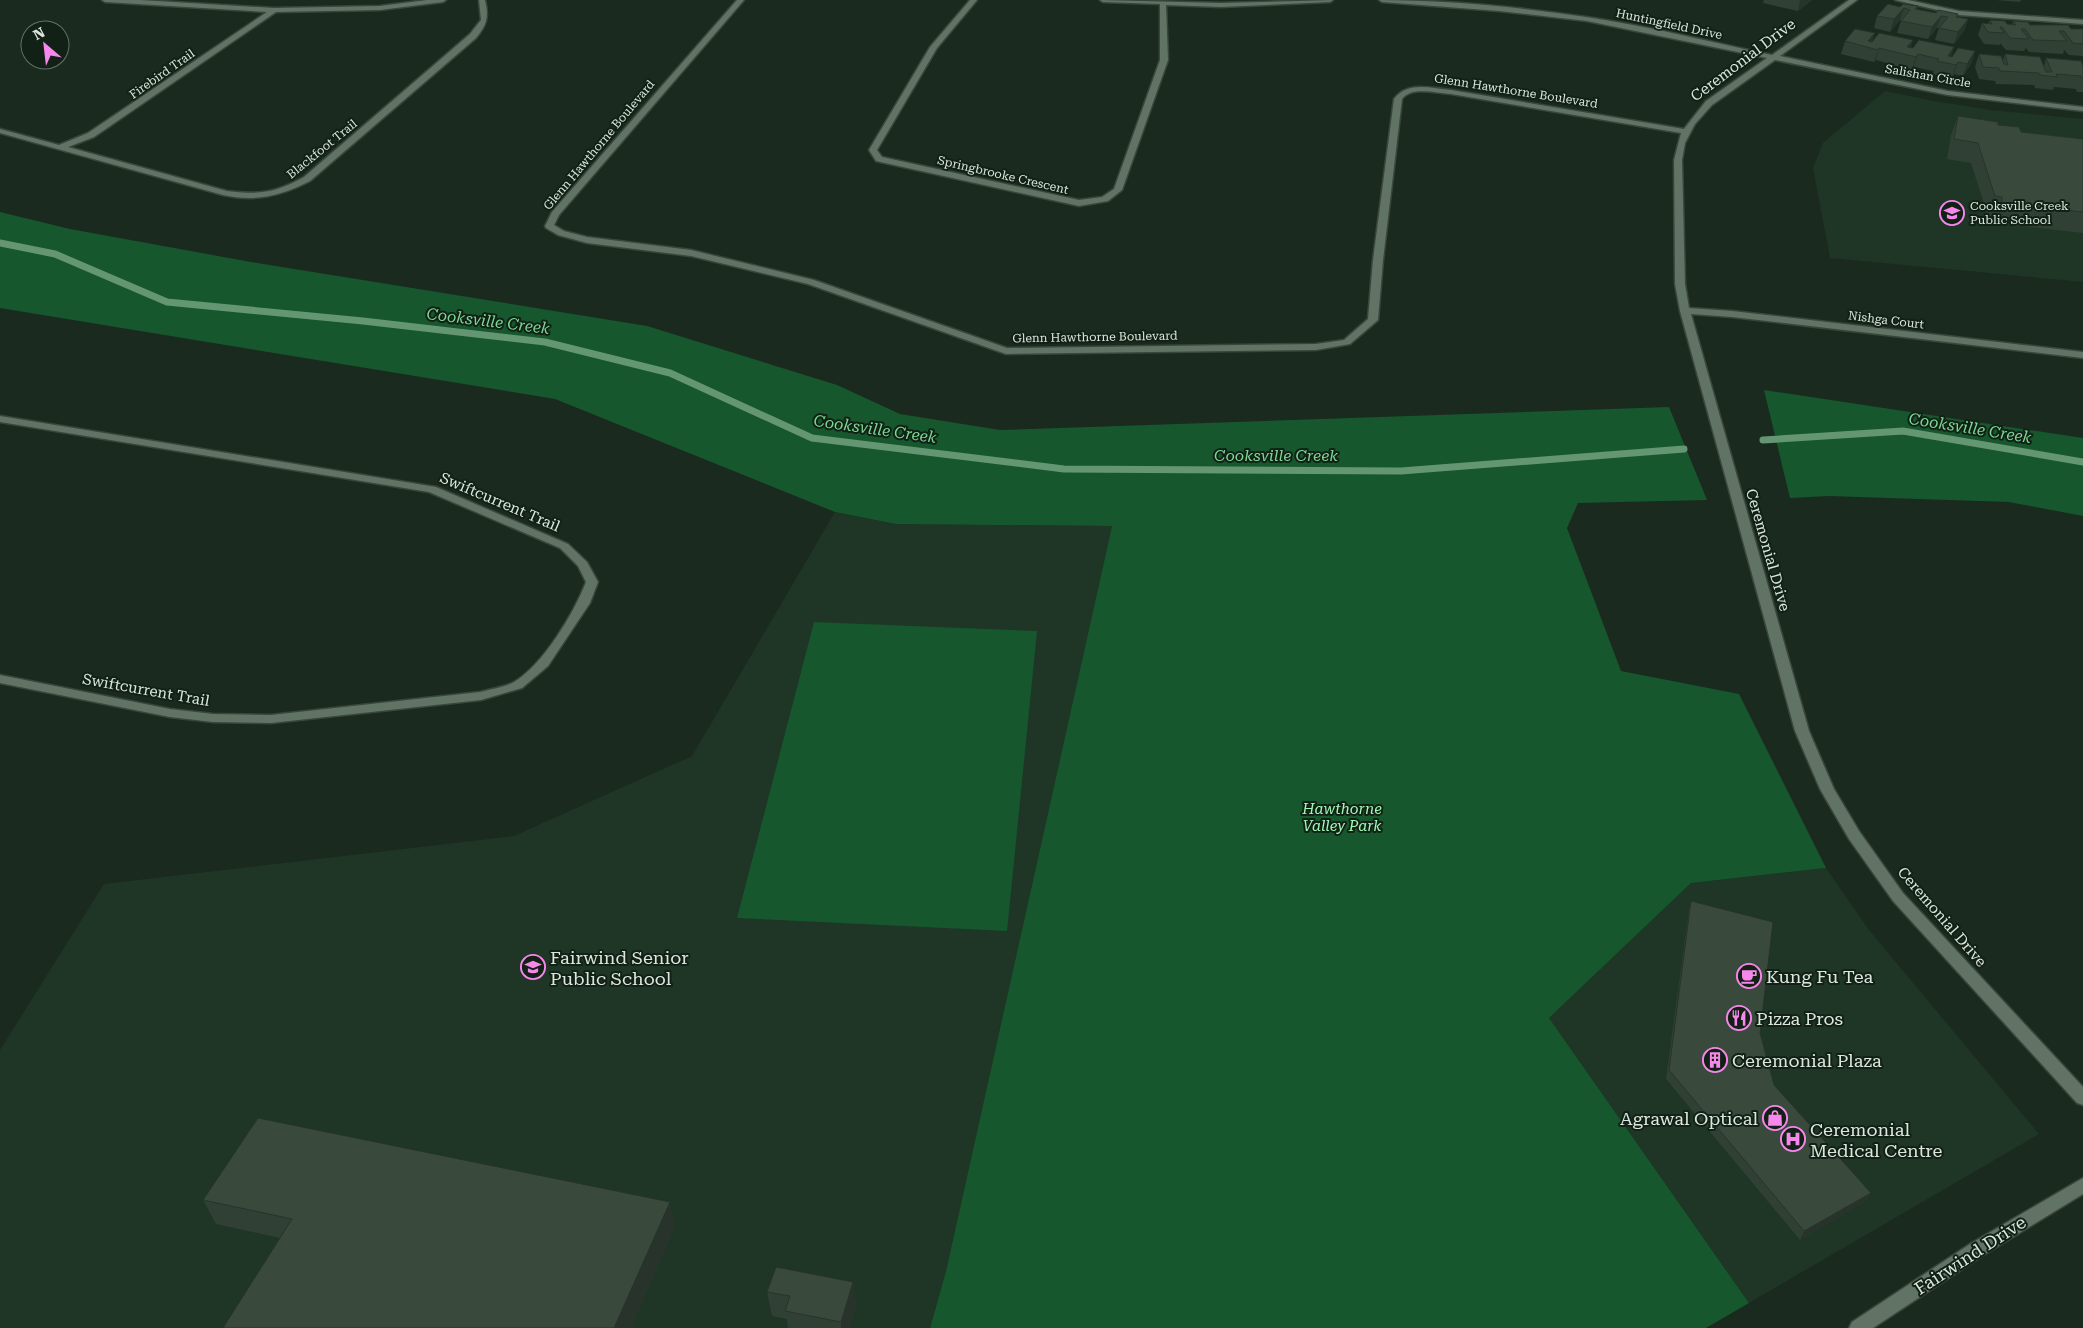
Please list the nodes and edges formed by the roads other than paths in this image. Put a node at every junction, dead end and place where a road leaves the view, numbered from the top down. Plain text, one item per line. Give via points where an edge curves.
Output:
1 (105, 0) edge
2 (443, 0) edge
3 (482, 0) edge
4 (740, 0) edge
5 (974, 0) edge
6 (1103, 0) edge
7 (1330, 0) edge
8 (1382, 0) edge
9 (1854, 0) edge
10 (1898, 0) edge
11 (1163, 4) junction
12 (274, 10) junction
13 (2083, 22) edge
14 (1771, 57) junction
15 (2083, 109) edge
16 (1684, 131) junction
17 (0, 132) edge
18 (58, 148) junction
19 (1685, 311) junction
20 (2083, 355) edge
21 (0, 419) edge
22 (0, 680) edge
23 (2083, 1098) edge
24 (2083, 1185) edge
25 (1858, 1328) edge

1 - 12 street
2 - 12 street via 380,8
3 - 18 street, Blackfoot Trail via 483,26 474,36 307,179 279,194 248,196 226,193
4 - 16 street, Glenn Hawthorne Boulevard via 555,214 549,226 587,240 691,253 811,282 1006,350 1316,347 1347,342 1373,320 1398,99 1403,92 1414,89 1451,92
5 - 11 street, Springbrooke Crescent via 934,47 873,150 879,159 1079,203 1105,199 1118,190 1164,60
6 - 11 street
7 - 11 street
8 - 14 street, Huntingfield Drive via 1587,18
9 - 14 street, Ceremonial Drive
10 - 13 street via 1959,13
12 - 18 street, Firebird Trail via 91,135
14 - 15 street, Salishan Circle via 1948,93
14 - 16 street, Ceremonial Drive via 1708,103
16 - 19 street, Ceremonial Drive via 1678,160 1680,284
17 - 18 street, Blackfoot Trail
19 - 20 street, Nishga Court
19 - 23 street, Ceremonial Drive via 1802,730 1827,789 1854,835 1898,897
21 - 22 street, Swiftcurrent Trail via 432,489 564,546 583,564 592,582 584,603 544,663 518,685 481,696 271,719 213,718 170,713
24 - 25 street, Fairwind Drive via 1976,1250

